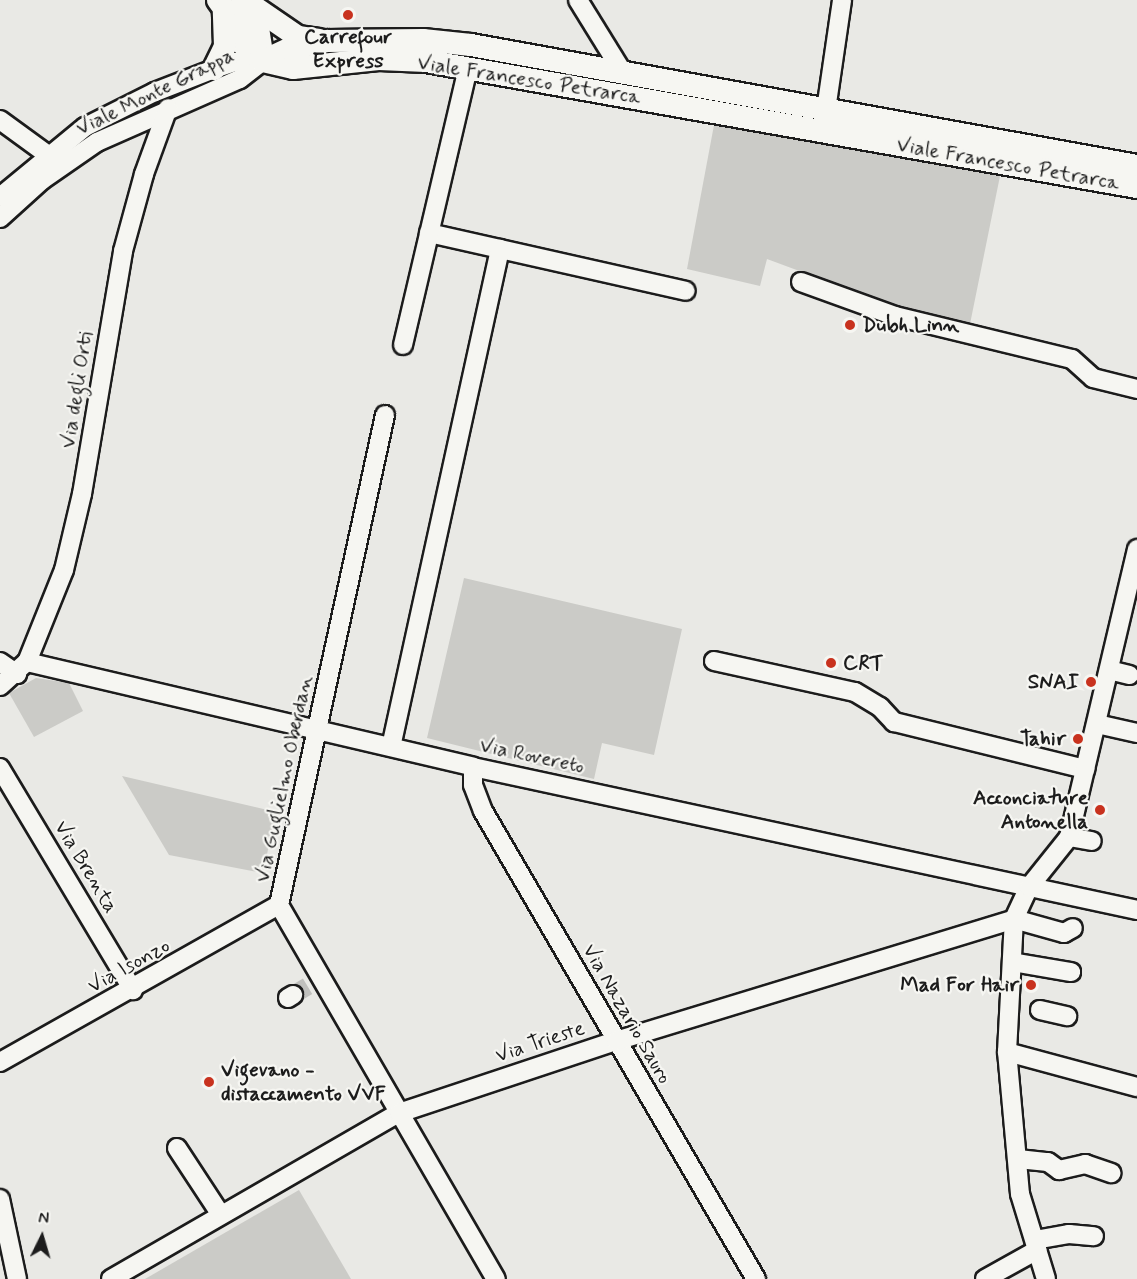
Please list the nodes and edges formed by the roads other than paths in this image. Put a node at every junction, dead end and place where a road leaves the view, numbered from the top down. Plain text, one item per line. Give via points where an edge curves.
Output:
1 (578, 0) edge
2 (842, 0) edge
3 (236, 2) edge
4 (327, 41) junction
5 (263, 61) junction
6 (468, 67) junction
7 (214, 69) junction
8 (623, 73) junction
9 (168, 108) junction
10 (826, 110) junction
11 (0, 120) edge
12 (48, 155) junction
13 (1137, 166) edge
14 (1137, 187) edge
15 (0, 197) edge
16 (0, 218) edge
17 (429, 233) junction
18 (500, 249) junction
19 (801, 282) dead end
20 (686, 291) dead end
21 (403, 345) dead end
22 (1137, 388) edge
23 (386, 415) dead end
24 (1137, 549) edge
25 (1133, 585) edge
26 (714, 661) dead end
27 (0, 662) edge
28 (22, 668) junction
29 (1109, 670) junction
30 (1130, 675) dead end
31 (0, 686) edge
32 (1097, 724) junction
33 (318, 730) junction
34 (1137, 733) edge
35 (391, 747) junction
36 (473, 767) junction
37 (0, 768) edge
38 (1085, 769) junction
39 (1069, 837) junction
40 (1092, 842) dead end
41 (1029, 887) junction
42 (279, 905) junction
43 (1137, 910) edge
44 (1014, 919) junction
45 (1073, 928) dead end
46 (1012, 962) junction
47 (1071, 972) dead end
48 (133, 990) junction
49 (1010, 1004) junction
50 (1067, 1016) dead end
51 (616, 1041) junction
52 (1007, 1052) junction
53 (0, 1062) edge
54 (1137, 1087) edge
55 (399, 1113) junction
56 (177, 1148) dead end
57 (1018, 1159) junction
58 (1111, 1173) dead end
59 (0, 1199) edge
60 (221, 1215) junction
61 (1094, 1236) dead end
62 (1036, 1245) junction
63 (17, 1279) edge
64 (111, 1279) edge
65 (496, 1279) edge
66 (756, 1279) edge
67 (986, 1279) edge
68 (1046, 1279) edge

1 - 8 street
2 - 10 street
3 - 4 main road via 298,37
3 - 5 main road via 244,45
3 - 7 main road via 225,46
4 - 5 main road, Viale Francesco Petrarca
4 - 8 main road, Viale Francesco Petrarca via 423,40 471,45
5 - 6 main road, Viale Francesco Petrarca via 293,68 379,59
5 - 7 street, Viale Monte Grappa via 234,62
5 - 9 street, Viale Monte Grappa via 240,79
6 - 14 main road, Viale Francesco Petrarca
6 - 17 street
7 - 12 street, Viale Monte Grappa via 155,92 85,128
8 - 10 main road, Viale Francesco Petrarca
9 - 16 street, Viale Monte Grappa via 97,142 42,180
9 - 28 street, Via degli Orti via 144,174 123,251 82,494 64,570
10 - 13 main road, Viale Francesco Petrarca
11 - 12 street
12 - 15 street, Viale Monte Grappa
17 - 18 street
17 - 21 street
18 - 20 street
18 - 35 street
19 - 22 street via 895,316 1072,359 1093,378
23 - 33 street, Via Guglielmo Oberdan
24 - 25 street
25 - 29 street
26 - 38 street via 855,692 880,707 894,722
27 - 28 street
28 - 31 street
28 - 33 street, Via Rovereto
29 - 30 street
29 - 32 street
32 - 34 street
32 - 38 street
33 - 35 street, Via Rovereto
33 - 42 street, Via Guglielmo Oberdan
35 - 36 street, Via Rovereto
36 - 41 street, Via Rovereto
36 - 51 street, Via Nazario Sauro via 473,785 483,811
37 - 48 street, Via Brenta
38 - 39 street
39 - 40 street
39 - 41 street
41 - 43 street, Via Rovereto
41 - 44 street
42 - 48 street, Via Isonzo
42 - 55 street, Via Guglielmo Oberdan via 303,990
44 - 45 street via 1064,933
44 - 46 street
44 - 51 street, Via Trieste
46 - 47 street
46 - 49 street
48 - 53 street, Via Isonzo
49 - 50 street
49 - 52 street
51 - 55 street, Via Trieste
51 - 66 street, Via Nazario Sauro
52 - 54 street
52 - 57 street
55 - 60 street, Via Trieste
55 - 65 street, Via Guglielmo Oberdan
56 - 60 street
57 - 58 street via 1048,1162 1059,1170 1085,1164
57 - 62 street via 1020,1194
59 - 63 street
60 - 64 street, Via Trieste
61 - 62 street via 1069,1234
62 - 67 street
62 - 68 street

